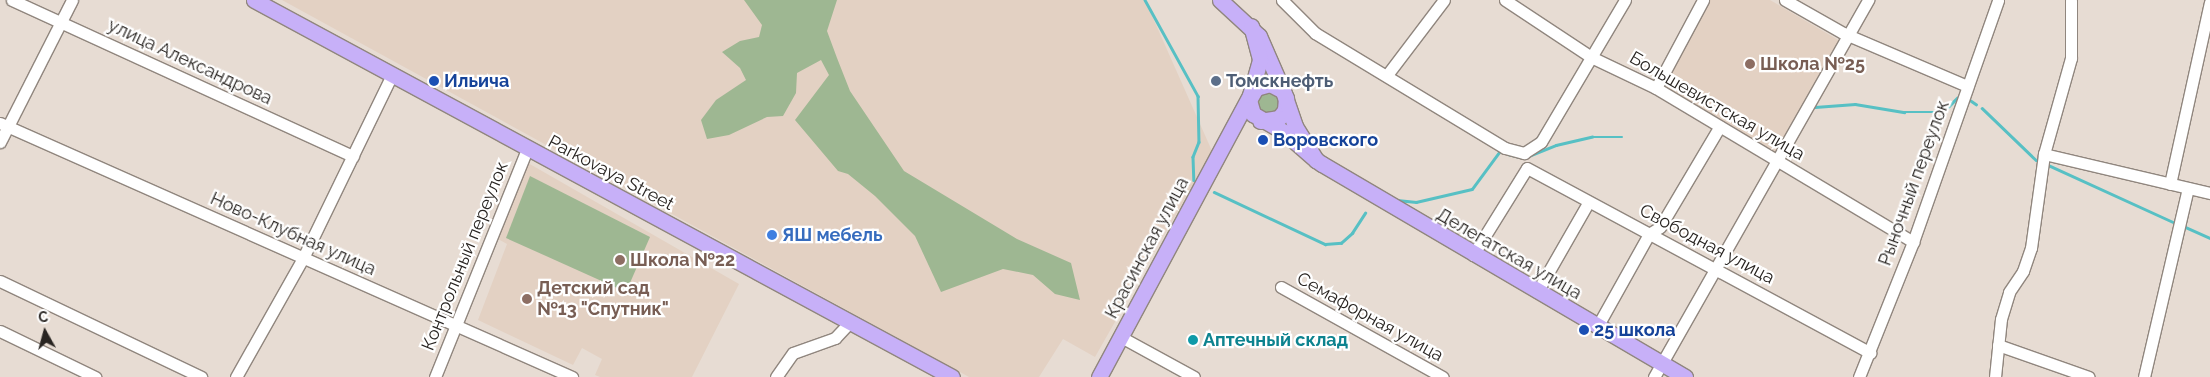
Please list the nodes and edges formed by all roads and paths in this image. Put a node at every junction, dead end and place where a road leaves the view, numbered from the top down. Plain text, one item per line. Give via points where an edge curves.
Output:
1 (12, 0) edge
2 (72, 0) edge
3 (254, 0) edge
4 (1282, 0) edge
5 (1444, 0) edge
6 (1504, 0) edge
7 (1625, 0) edge
8 (1703, 0) edge
9 (1787, 0) edge
10 (1868, 0) edge
11 (1998, 0) edge
12 (2071, 0) edge
13 (1225, 2) edge
14 (2210, 2) edge
15 (61, 22) junction
16 (1252, 26) junction
17 (1849, 35) junction
18 (1591, 57) junction
19 (392, 75) junction
20 (1387, 75) junction
21 (1967, 86) junction
22 (1656, 88) junction
23 (1250, 95) junction
24 (1286, 98) junction
25 (1265, 121) junction
26 (4, 125) edge
27 (1720, 126) junction
28 (1228, 136) junction
29 (0, 142) edge
30 (527, 149) junction
31 (2044, 154) junction
32 (353, 156) junction
33 (1316, 160) junction
34 (1778, 161) junction
35 (2170, 184) junction
36 (2188, 188) junction
37 (2210, 193) edge
38 (1588, 203) junction
39 (1649, 234) junction
40 (1913, 242) junction
41 (1473, 255) junction
42 (303, 258) junction
43 (1716, 269) junction
44 (0, 281) edge
45 (1281, 287) dead end
46 (1537, 292) junction
47 (849, 323) junction
48 (457, 326) junction
49 (1597, 327) junction
50 (0, 330) edge
51 (1121, 336) junction
52 (1998, 345) junction
53 (1870, 353) junction
54 (1662, 363) junction
55 (95, 377) edge
56 (201, 377) edge
57 (236, 377) edge
58 (435, 377) edge
59 (572, 377) edge
60 (776, 377) edge
61 (952, 377) edge
62 (1099, 377) edge
63 (1194, 377) edge
64 (1443, 377) edge
65 (1654, 377) edge
66 (1685, 377) edge
67 (1859, 377) edge
68 (1995, 377) edge
69 (2089, 377) edge
70 (2144, 377) edge

1 - 15 street, улица Александрова
2 - 15 street
3 - 19 main road, Parkovaya Street
4 - 20 street via 1315,33
5 - 20 street
6 - 18 street, Большевистская улица
7 - 18 street
8 - 22 street
9 - 17 street
10 - 17 street
11 - 21 street, Рыночный переулок
12 - 31 street via 2071,58
13 - 16 main road
14 - 35 street
15 - 26 street
15 - 32 street, улица Александрова
16 - 23 main road, Красинская улица via 1260,59
16 - 24 main road, Делегатская улица
17 - 21 street
17 - 34 street
18 - 20 street via 1541,142 1524,153 1505,148
18 - 22 street, Большевистская улица
19 - 30 main road, Parkovaya Street
19 - 32 street
21 - 40 street, Рыночный переулок
22 - 27 street, Большевистская улица
23 - 24 main road via 1260,85 1270,84 1279,88
23 - 25 main road via 1250,110
23 - 28 main road, Красинская улица
24 - 25 main road via 1282,114
24 - 33 main road, Делегатская улица via 1295,126
25 - 28 main road via 1243,124
25 - 33 main road, Делегатская улица via 1284,132
26 - 29 street
26 - 42 street, Ново-Клубная улица
27 - 34 street, Большевистская улица
27 - 39 street via 1660,227
28 - 51 main road, Красинская улица
30 - 47 main road, Parkovaya Street
30 - 48 street, Контрольный переулок
31 - 35 street
31 - 52 street via 2031,248 2023,271 2010,292 2001,319
32 - 42 street
33 - 41 main road, Делегатская улица
34 - 40 street, Большевистская улица
34 - 43 street
35 - 36 street
36 - 37 street
36 - 70 street
38 - 39 street, Свободная улица
38 - 41 street, Свободная улица via 1527,168
38 - 46 street
39 - 43 street, Свободная улица
39 - 49 street
40 - 53 street, Рыночный переулок
41 - 46 main road, Делегатская улица
42 - 48 street, Ново-Клубная улица
42 - 57 street
43 - 53 street, Свободная улица
43 - 54 street
44 - 56 street
45 - 64 street, Семафорная улица
46 - 49 main road, Делегатская улица
47 - 60 street via 835,338 793,353
47 - 61 main road, Parkovaya Street
48 - 58 street, Контрольный переулок
48 - 59 street, Ново-Клубная улица
49 - 54 main road, Делегатская улица
50 - 55 street
51 - 62 main road, Красинская улица
51 - 63 street
52 - 68 street
52 - 69 street
53 - 67 street, Рыночный переулок
54 - 65 street
54 - 66 main road, Делегатская улица

